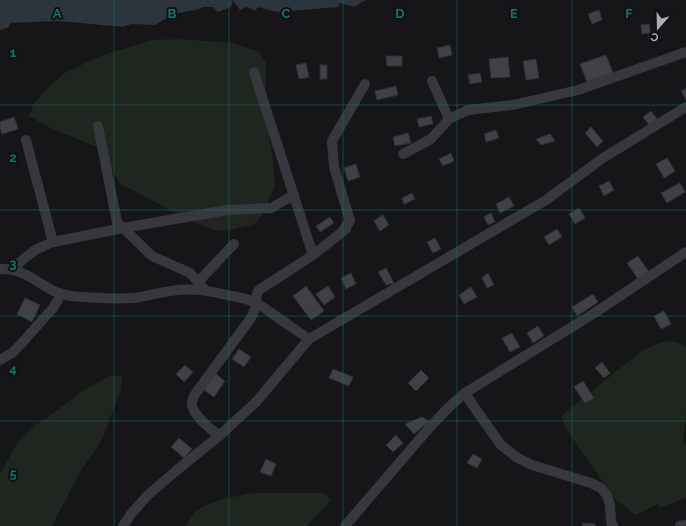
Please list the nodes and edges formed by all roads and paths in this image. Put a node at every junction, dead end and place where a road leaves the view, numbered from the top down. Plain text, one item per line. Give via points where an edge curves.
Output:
1 (686, 52) edge
2 (254, 72) dead end
3 (432, 81) dead end
4 (365, 84) dead end
5 (686, 107) edge
6 (449, 119) junction
7 (98, 126) dead end
8 (26, 140) dead end
9 (403, 154) dead end
10 (294, 195) junction
11 (122, 228) junction
12 (53, 242) junction
13 (234, 244) dead end
14 (686, 252) edge
15 (313, 255) junction
16 (0, 269) edge
17 (16, 270) junction
18 (198, 282) junction
19 (205, 290) junction
20 (60, 294) junction
21 (257, 303) junction
22 (309, 339) junction
23 (0, 360) edge
24 (465, 393) junction
25 (219, 436) junction
26 (686, 525) edge
27 (123, 526) edge
28 (345, 526) edge
29 (613, 526) edge
30 (680, 526) edge

1 - 6 street via 578,90 513,105 468,110
2 - 10 street
3 - 6 street
4 - 15 street via 332,141 334,167 350,221 344,231
5 - 22 street via 603,158 546,200
6 - 9 street via 431,139
7 - 11 street via 117,222
8 - 12 street
10 - 11 street via 271,208 227,210
10 - 15 street
11 - 12 street
11 - 18 street via 152,256 190,274
12 - 17 street via 35,250
13 - 18 street
14 - 24 street via 593,314
15 - 21 street via 259,290
16 - 17 street
17 - 20 street
18 - 19 street
19 - 20 street via 179,290 147,296 114,298
19 - 21 street via 246,298
20 - 23 street via 53,308 20,345
21 - 22 street
21 - 25 street via 251,318 191,403 196,414
22 - 25 street via 256,402
24 - 28 street via 430,426
24 - 29 street via 501,446 516,457 532,465 601,488 607,495
25 - 27 street via 147,496
26 - 30 street

